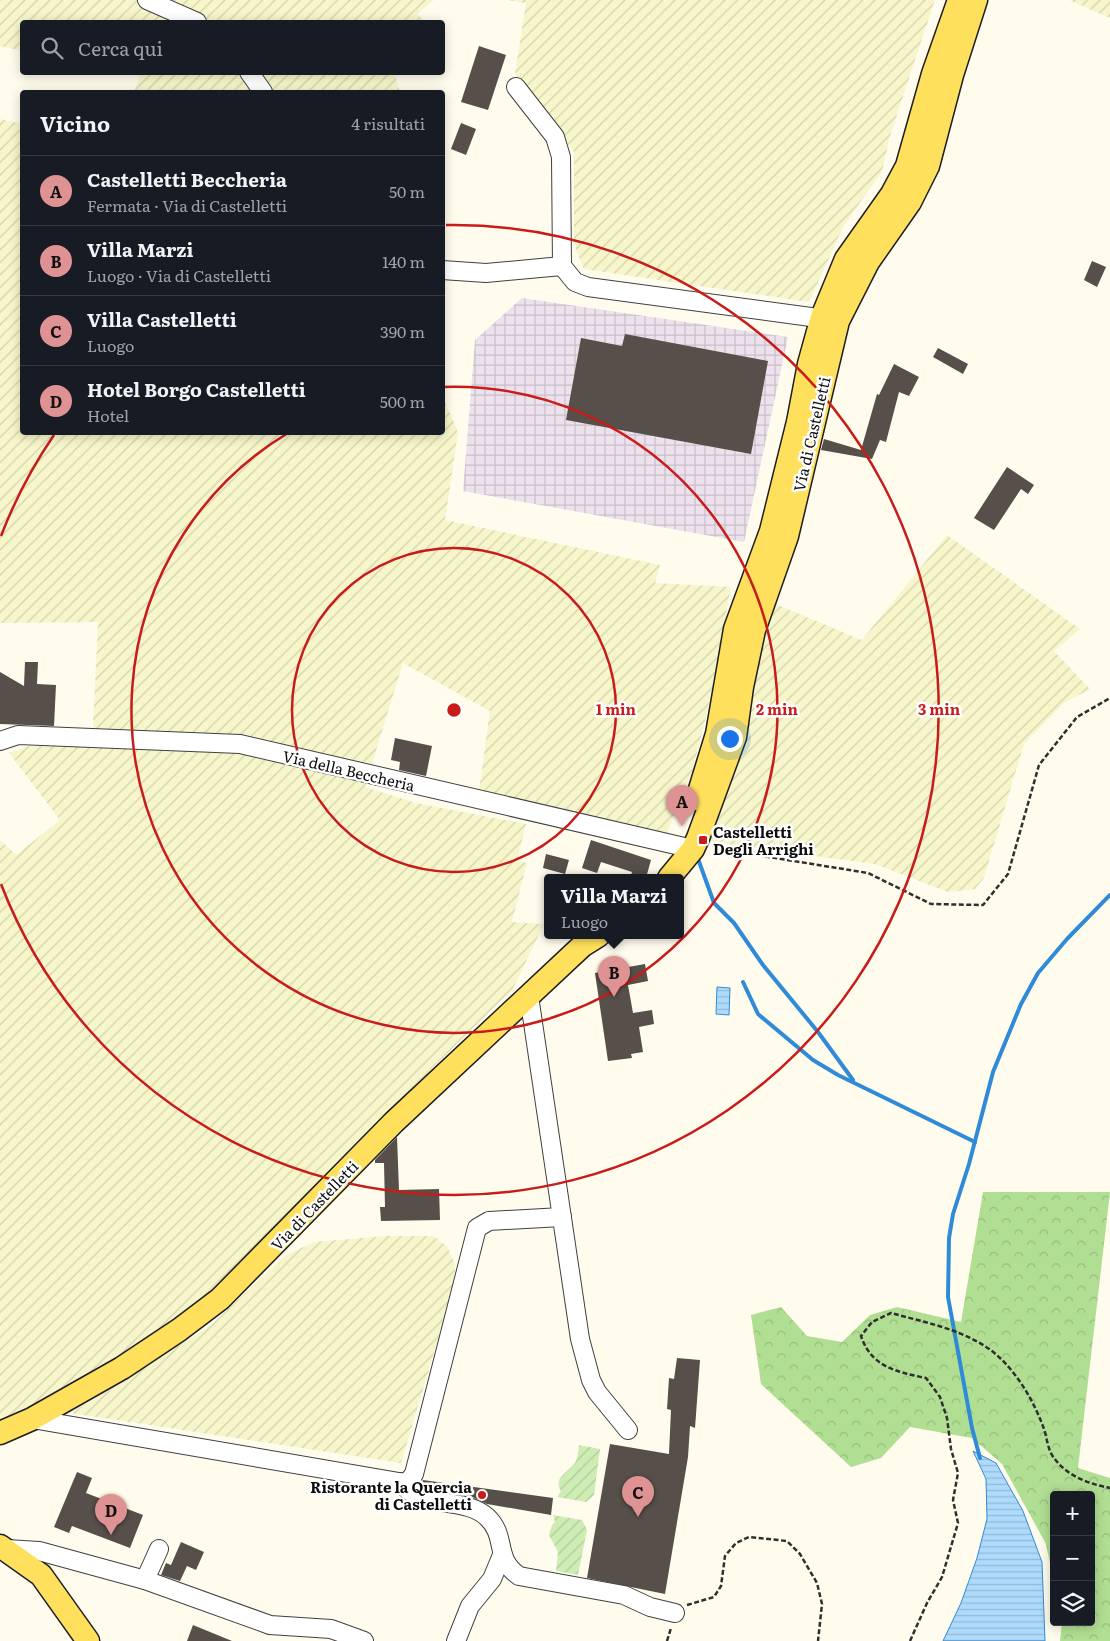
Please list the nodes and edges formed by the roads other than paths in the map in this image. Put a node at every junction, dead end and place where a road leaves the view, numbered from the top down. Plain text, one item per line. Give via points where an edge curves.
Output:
1 (147, 0) edge
2 (959, 0) edge
3 (976, 0) edge
4 (192, 20) edge
5 (251, 75) edge
6 (516, 87) dead end
7 (262, 90) edge
8 (562, 266) junction
9 (445, 270) edge
10 (830, 319) junction
11 (0, 741) edge
12 (688, 847) junction
13 (672, 874) edge
14 (593, 939) edge
15 (529, 996) junction
16 (562, 1217) junction
17 (32, 1419) junction
18 (628, 1430) dead end
19 (0, 1433) edge
20 (399, 1482) junction
21 (3, 1548) edge
22 (159, 1549) dead end
23 (502, 1556) junction
24 (145, 1580) junction
25 (675, 1613) road end
26 (88, 1641) edge
27 (364, 1641) edge
28 (456, 1641) edge

1 - 4 street
2 - 10 main road, Via di Castelletti via 933,74 907,166 892,194 846,259
3 - 10 main road, Via di Castelletti via 928,166 910,202
5 - 7 street
6 - 8 street via 555,137 561,157
8 - 9 street via 486,273
8 - 10 street via 574,282 588,287
10 - 12 main road, Via di Castelletti via 787,536 754,630 734,737
11 - 12 street, Via della Beccheria via 18,735 240,744
12 - 13 main road, Via di Castelletti
14 - 15 main road, Via di Castelletti
15 - 16 street
15 - 17 main road, Via di Castelletti via 394,1122 220,1299 122,1368
16 - 18 street via 580,1339 591,1380
16 - 20 street via 489,1222 476,1228 414,1474 407,1483
17 - 19 main road, Via di Castelletti
17 - 20 street
20 - 23 street via 419,1498 471,1509 486,1516 497,1528
21 - 24 street via 39,1551
21 - 26 main road via 41,1574
22 - 24 street
23 - 25 street via 508,1568 519,1576 624,1595 650,1607
23 - 28 street via 492,1579 470,1606
24 - 27 street via 270,1625 331,1629

